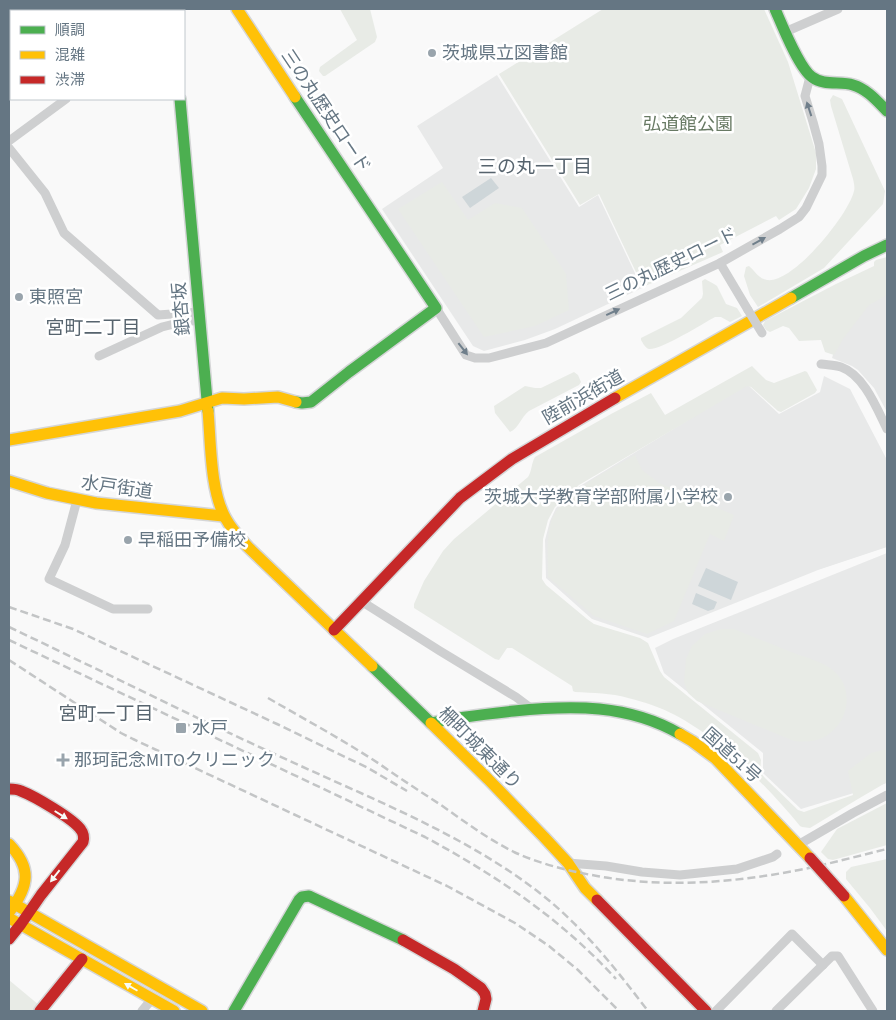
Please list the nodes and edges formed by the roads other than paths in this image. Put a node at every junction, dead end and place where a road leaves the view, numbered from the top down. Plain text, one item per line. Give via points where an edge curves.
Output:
1 (237, 9) edge
2 (775, 9) edge
3 (838, 9) edge
4 (785, 32) junction
5 (810, 77) junction
6 (65, 100) edge
7 (180, 100) edge
8 (887, 111) edge
9 (9, 141) edge
10 (9, 148) edge
11 (887, 245) edge
12 (720, 262) junction
13 (436, 308) junction
14 (199, 316) junction
15 (763, 334) dead end
16 (99, 356) dead end
17 (821, 364) dead end
18 (207, 402) junction
19 (887, 429) edge
20 (9, 440) edge
21 (9, 481) edge
22 (77, 500) junction
23 (223, 516) junction
24 (361, 600) junction
25 (148, 608) dead end
26 (334, 630) junction
27 (532, 709) junction
28 (431, 723) junction
29 (9, 789) edge
30 (887, 795) edge
31 (9, 844) edge
32 (798, 845) junction
33 (777, 854) dead end
34 (568, 863) junction
35 (11, 907) edge
36 (29, 912) junction
37 (9, 918) edge
38 (21, 924) junction
39 (9, 939) edge
40 (887, 950) edge
41 (82, 959) junction
42 (823, 964) junction
43 (152, 999) junction
44 (40, 1011) edge
45 (142, 1011) edge
46 (174, 1011) edge
47 (202, 1011) edge
48 (234, 1011) edge
49 (482, 1011) edge
50 (706, 1011) edge
51 (716, 1011) edge
52 (776, 1011) edge
53 (873, 1011) edge

1 - 13 main road, 三の丸歴史ロード
2 - 4 main road
3 - 4 street
4 - 5 main road
5 - 8 main road via 853,85 864,90
12 -> 5 street, 三の丸歴史ロード via 799,217 818,184 822,166 805,96
6 - 9 street
7 - 14 main road, 銀杏坂
10 - 14 street via 45,193 64,233 158,315
11 - 24 main road, 陸前浜街道 via 512,458 454,505
13 -> 12 street, 三の丸歴史ロード via 466,355 489,358 546,343
12 - 15 street, bridge
13 - 18 main road via 310,402 278,397 228,398
14 - 16 street via 162,327
14 - 18 main road, 銀杏坂
17 - 19 street via 842,367 861,382
18 - 20 main road via 180,411
18 - 23 main road, 銀杏坂 via 214,485
21 - 22 main road, 水戸街道
22 - 23 main road, 水戸街道
22 - 25 street via 65,545 50,579 112,609
23 - 26 main road, 柵町城東通り via 238,537
24 - 26 main road, 陸前浜街道
24 - 27 street
26 - 28 main road, 柵町城東通り
27 - 28 main road, 国道51号 via 460,716
27 - 32 main road, 国道51号 via 606,708 668,728 716,758
28 - 34 main road, 柵町城東通り
29 -> 36 main road via 30,795 75,824 84,837
30 - 32 street
31 - 35 main road via 16,850 27,875
32 - 40 main road, 国道51号, bridge
33 - 34 street via 737,869 680,875
34 - 50 main road, 柵町城東通り via 585,888
35 - 36 main road
36 - 38 main road
36 - 47 main road
37 - 38 main road
38 - 39 main road
38 - 41 main road
43 -> 41 main road
41 - 44 main road
42 - 51 street via 792,934
42 - 52 street
42 - 53 street via 832,956 838,956
43 - 45 street
43 - 46 main road
48 - 49 main road via 299,900 309,896 401,939 454,969 486,994

